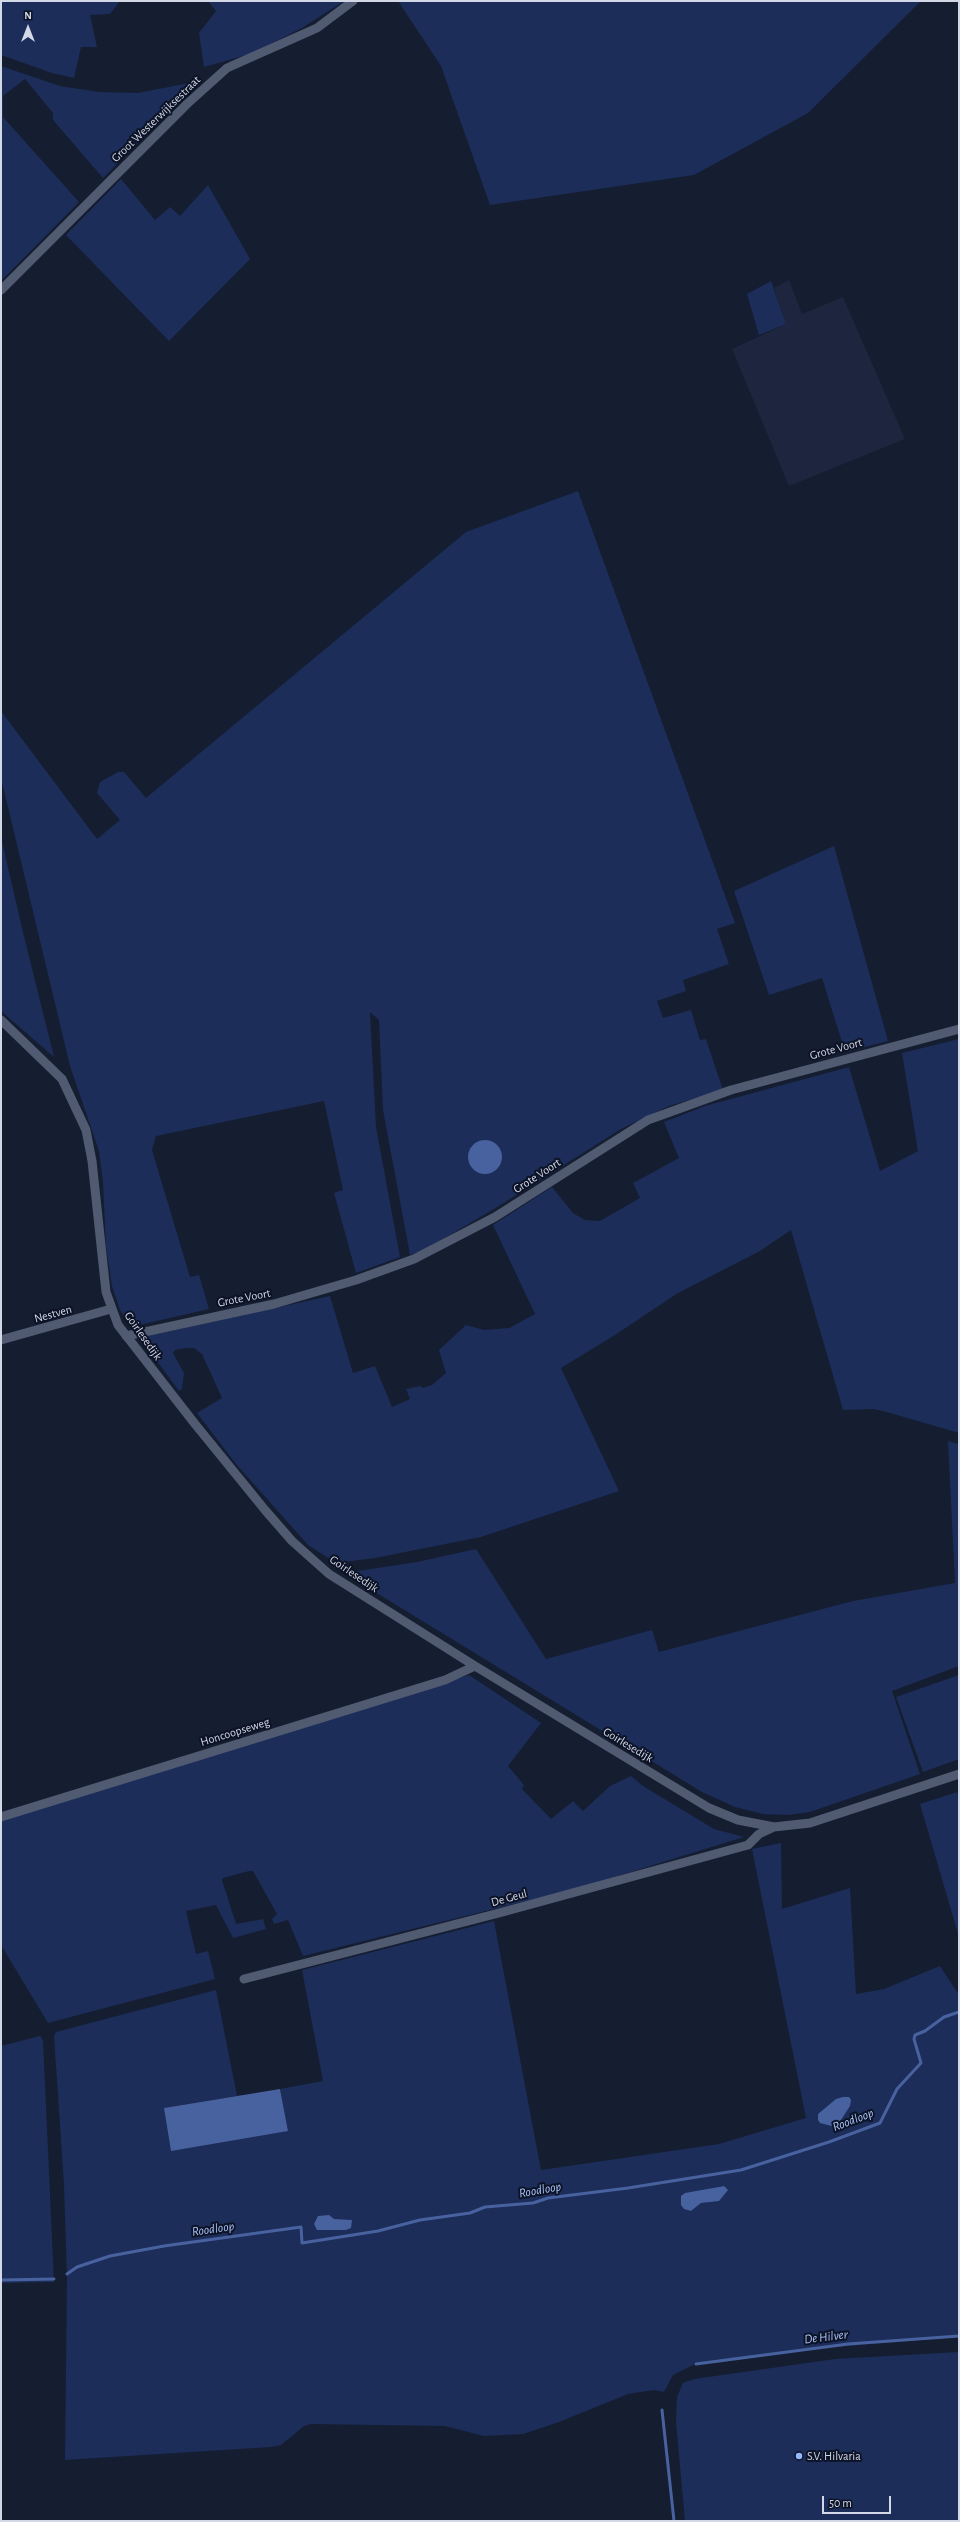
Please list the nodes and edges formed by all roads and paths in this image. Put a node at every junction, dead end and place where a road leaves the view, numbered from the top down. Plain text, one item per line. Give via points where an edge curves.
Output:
1 (353, 1) edge
2 (1, 290) edge
3 (1, 1020) edge
4 (959, 1029) edge
5 (111, 1309) junction
6 (126, 1336) junction
7 (1, 1340) edge
8 (475, 1666) junction
9 (959, 1774) edge
10 (1, 1818) edge
11 (774, 1827) junction
12 (244, 1979) dead end

1 - 2 street, Groot Westerwijksestraat via 317,28 227,68 187,104
3 - 5 street, Goirlesedijk via 62,1079 86,1130 92,1161 103,1271
4 - 6 street, Grote Voort via 731,1090 648,1120 495,1217 414,1259 356,1280 274,1304
5 - 6 street, Goirlesedijk
5 - 7 street, Nestven
6 - 8 street, Goirlesedijk via 292,1541 329,1574
8 - 10 street, Honcoopseweg via 445,1680
8 - 11 street, Goirlesedijk via 709,1808 738,1820
9 - 11 street, Goirlesedijk via 810,1823
11 - 12 street, De Geul via 759,1834 748,1845 499,1914

